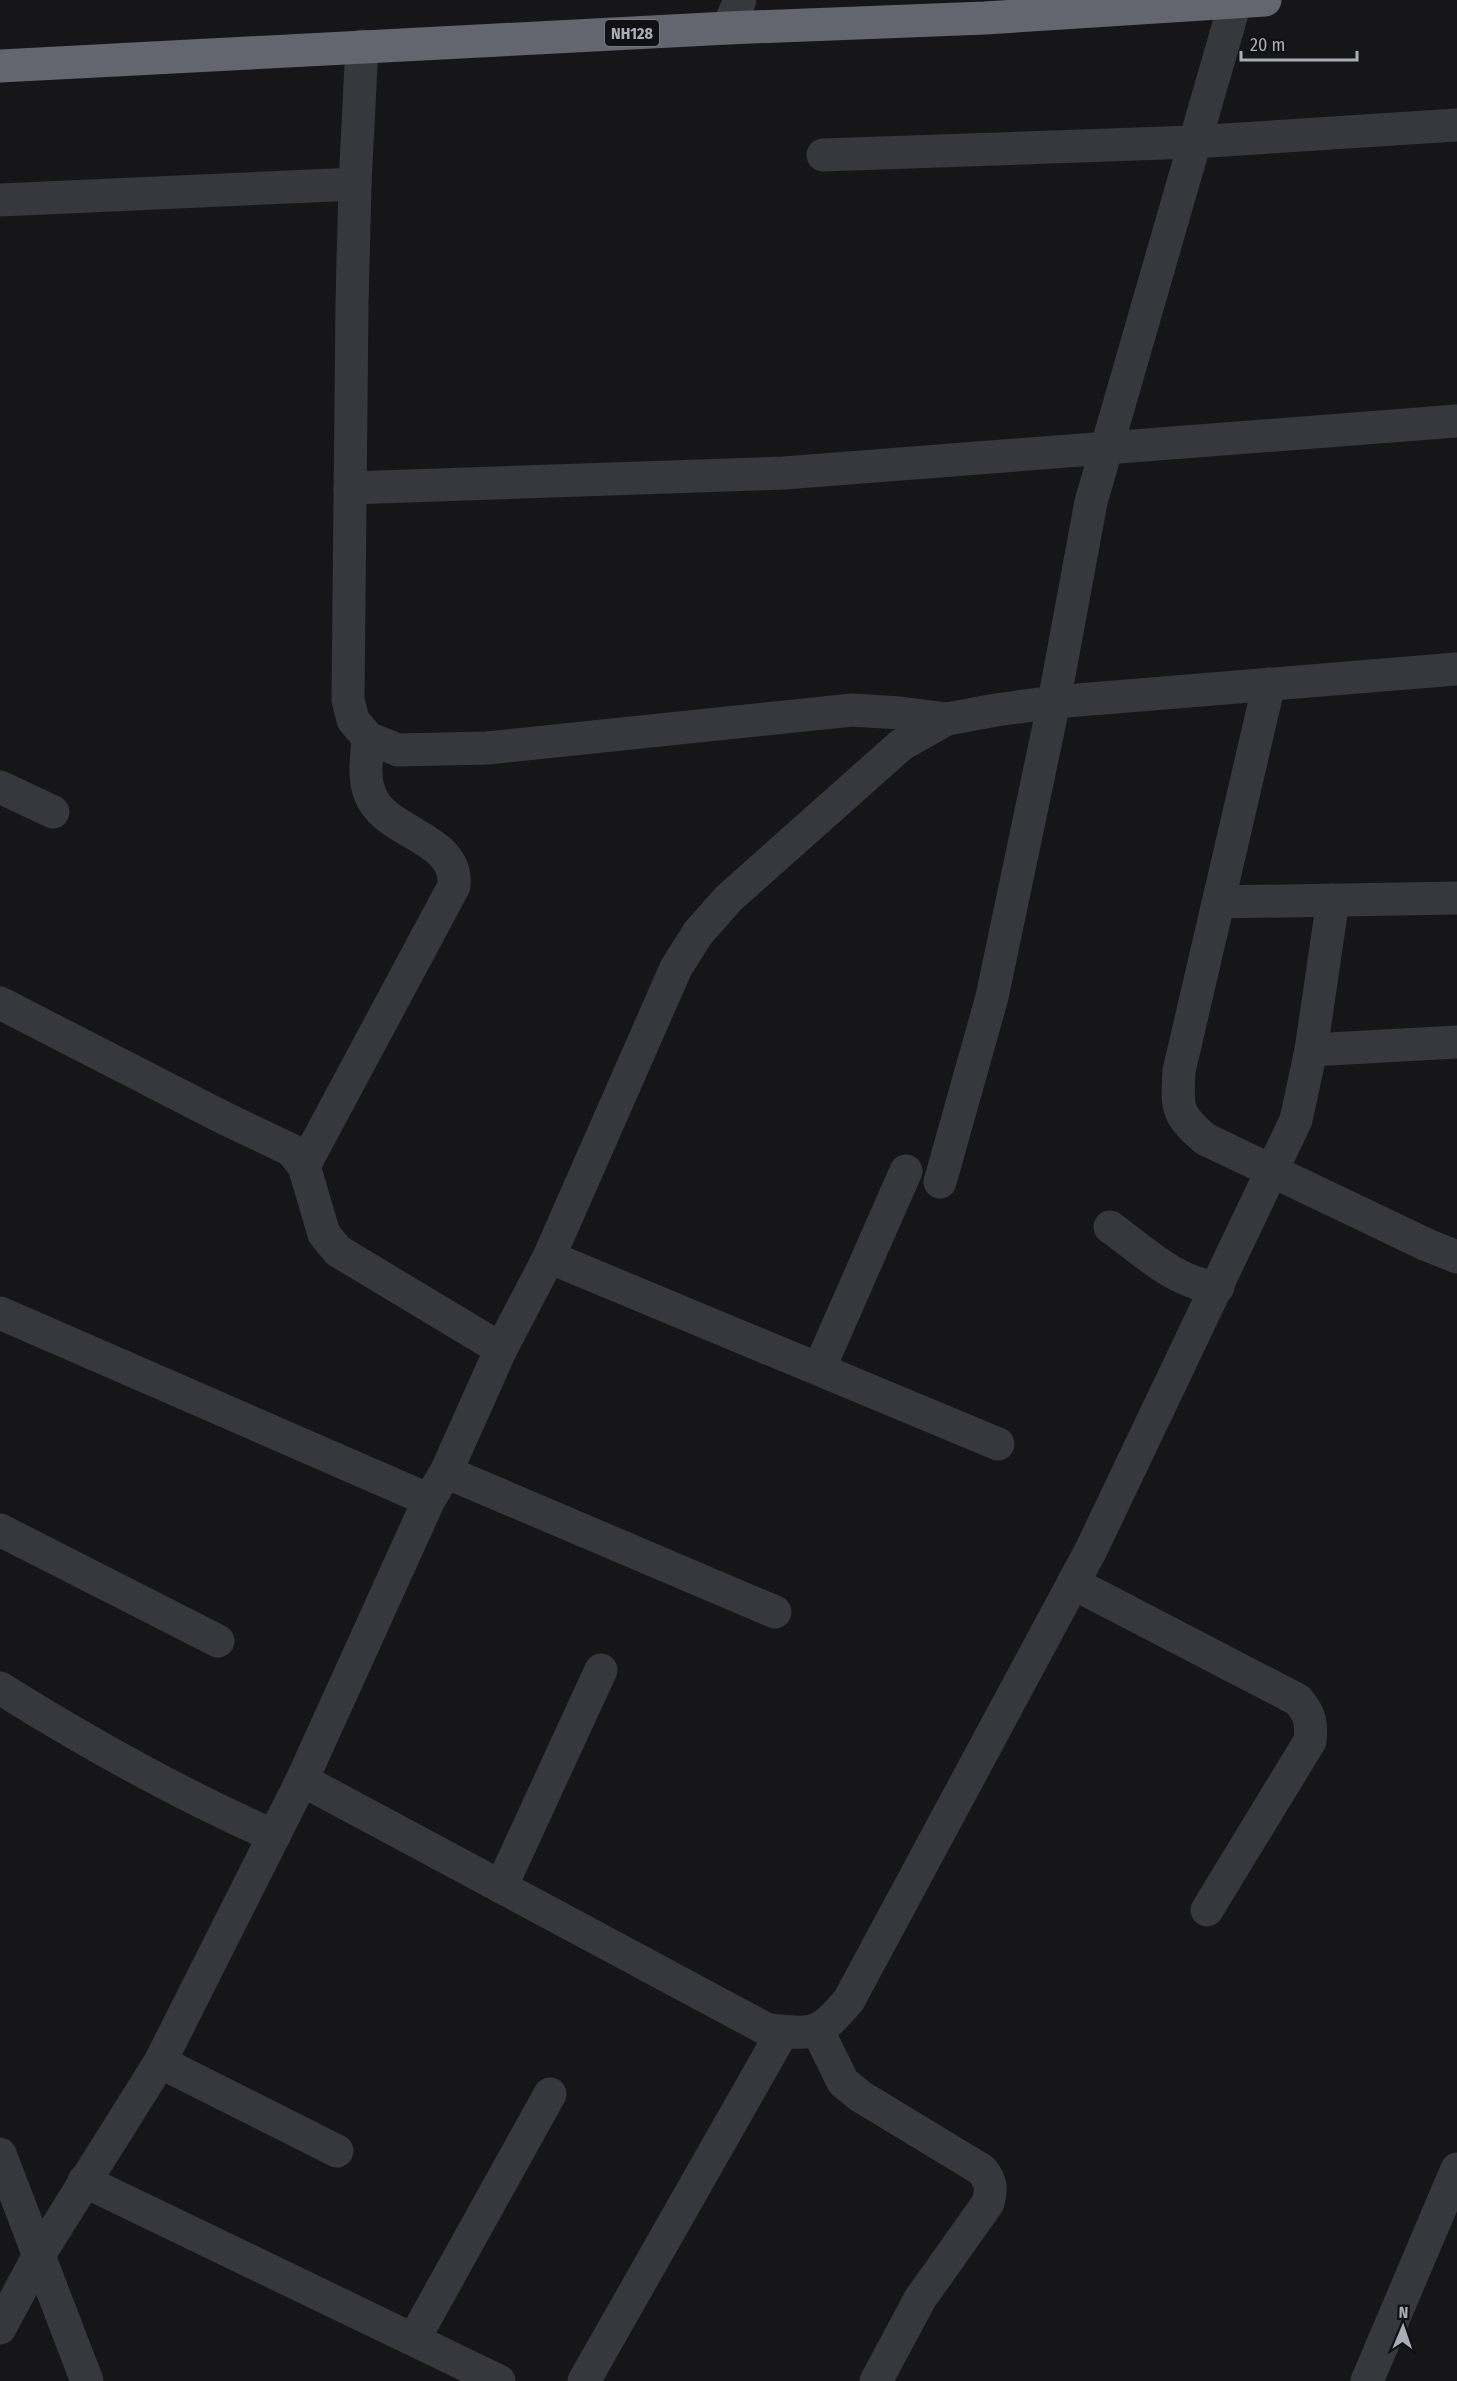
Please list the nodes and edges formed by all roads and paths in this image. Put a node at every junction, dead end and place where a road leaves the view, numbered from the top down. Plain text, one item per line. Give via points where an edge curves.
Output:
1 (1250, 2) edge
2 (734, 14) edge
3 (362, 46) junction
4 (0, 66) edge
5 (1457, 125) edge
6 (1193, 142) junction
7 (824, 155) dead end
8 (355, 184) junction
9 (0, 200) edge
10 (1457, 421) edge
11 (1106, 448) junction
12 (350, 488) junction
13 (1457, 669) edge
14 (1269, 684) junction
15 (1054, 702) junction
16 (947, 719) junction
17 (368, 738) junction
18 (0, 787) edge
19 (53, 812) dead end
20 (1457, 898) edge
21 (1333, 900) junction
22 (1220, 902) junction
23 (0, 1003) edge
24 (1457, 1042) edge
25 (1311, 1050) junction
26 (304, 1166) junction
27 (906, 1170) dead end
28 (1273, 1171) junction
29 (940, 1182) dead end
30 (1110, 1227) dead end
31 (549, 1257) junction
32 (1457, 1257) edge
33 (1218, 1287) junction
34 (0, 1313) edge
35 (501, 1348) junction
36 (819, 1369) junction
37 (998, 1444) dead end
38 (446, 1472) junction
39 (429, 1500) junction
40 (0, 1530) edge
41 (1073, 1583) junction
42 (776, 1612) dead end
43 (218, 1641) dead end
44 (601, 1670) dead end
45 (0, 1688) edge
46 (302, 1780) junction
47 (274, 1836) junction
48 (501, 1887) junction
49 (1207, 1910) dead end
50 (817, 2029) junction
51 (783, 2031) junction
52 (160, 2062) junction
53 (550, 2094) dead end
54 (337, 2151) dead end
55 (0, 2154) edge
56 (1457, 2169) edge
57 (84, 2181) junction
58 (39, 2255) junction
59 (0, 2328) edge
60 (414, 2339) junction
61 (488, 2378) edge
62 (87, 2381) edge
63 (584, 2381) edge
64 (876, 2381) edge
65 (1367, 2381) edge

1 - 2 highway, NH128 via 985,18
1 - 6 street
2 - 3 highway, NH128
3 - 4 highway, NH128
3 - 8 street
5 - 6 street
6 - 7 street
6 - 11 street
8 - 9 street
8 - 12 street
10 - 11 street
11 - 12 street via 784,473
11 - 15 street via 1091,502
12 - 17 street via 348,700 353,720
13 - 14 street
14 - 15 street
14 - 22 street
15 - 16 street
15 - 29 street via 992,997
16 - 17 street via 852,710 488,748 398,750
16 - 31 street via 901,745 729,898 698,933 676,968
17 - 26 street via 366,780 370,796 388,816 446,856 454,869 453,886
18 - 19 street
20 - 21 street
21 - 22 street
21 - 25 street
22 - 28 street via 1179,1071 1178,1105 1189,1125 1205,1138
23 - 26 street via 291,1150
24 - 25 street
25 - 28 street via 1296,1120
26 - 35 street via 324,1234 338,1251
27 - 36 street
28 - 32 street
28 - 33 street
30 - 33 street via 1179,1276
31 - 35 street
31 - 36 street
33 - 41 street
34 - 39 street
35 - 38 street
36 - 37 street
38 - 39 street
38 - 42 street
39 - 46 street
40 - 43 street
41 - 49 street via 1298,1700 1307,1711 1312,1726 1310,1741
41 - 50 street via 849,2000 829,2024
44 - 48 street
45 - 47 street via 68,1731
46 - 47 street
46 - 48 street
47 - 52 street
48 - 51 street via 768,2030
50 - 51 street via 806,2034
50 - 64 street via 843,2082 981,2170 992,2190 988,2203 920,2299
51 - 63 street
52 - 54 street
52 - 57 street
53 - 60 street
55 - 58 street
56 - 65 street
57 - 58 street
57 - 60 street
58 - 59 street
58 - 62 street
60 - 61 street

